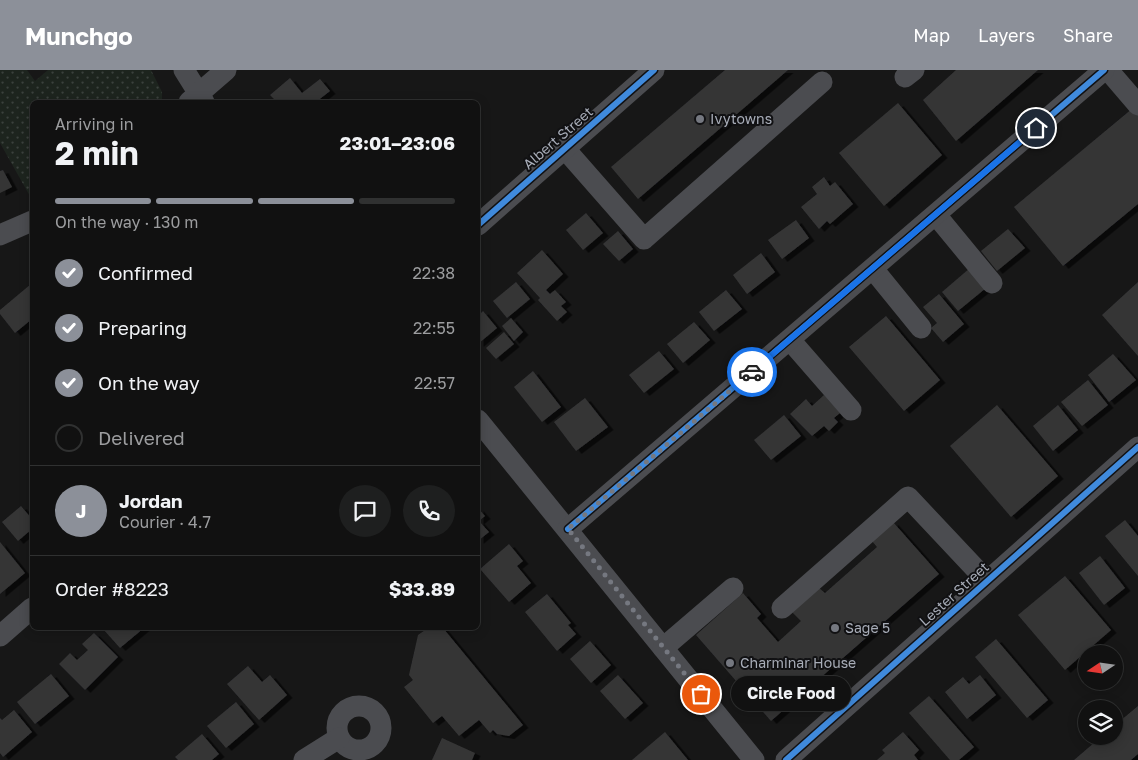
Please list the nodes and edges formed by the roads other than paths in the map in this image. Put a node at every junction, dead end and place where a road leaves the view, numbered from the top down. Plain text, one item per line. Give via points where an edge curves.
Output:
1 (184, 70) edge
2 (226, 70) edge
3 (654, 70) edge
4 (1104, 70) edge
5 (1108, 70) edge
6 (822, 82) dead end
7 (197, 100) edge
8 (1138, 105) edge
9 (565, 149) junction
10 (936, 215) junction
11 (30, 221) edge
12 (480, 223) edge
13 (0, 235) edge
14 (873, 269) junction
15 (992, 283) dead end
16 (921, 328) dead end
17 (790, 340) junction
18 (851, 410) dead end
19 (480, 422) edge
20 (1138, 447) edge
21 (568, 529) junction
22 (987, 581) junction
23 (733, 588) dead end
24 (782, 608) dead end
25 (30, 610) edge
26 (0, 636) edge
27 (663, 648) junction
28 (339, 738) dead end
29 (304, 760) edge
30 (754, 760) edge
31 (786, 760) edge

1 - 7 street
2 - 7 street
3 - 9 street, Albert Street
4 - 10 street
5 - 8 street
6 - 9 street via 644,239
9 - 12 street, Albert Street
10 - 14 street
10 - 15 street
11 - 13 street
14 - 16 street
14 - 17 street
17 - 18 street
17 - 21 street
19 - 21 street
20 - 22 street, Lester Street
21 - 27 street
22 - 24 street via 908,497
22 - 31 street, Lester Street
23 - 27 street
25 - 26 street
27 - 30 street
28 - 29 street

